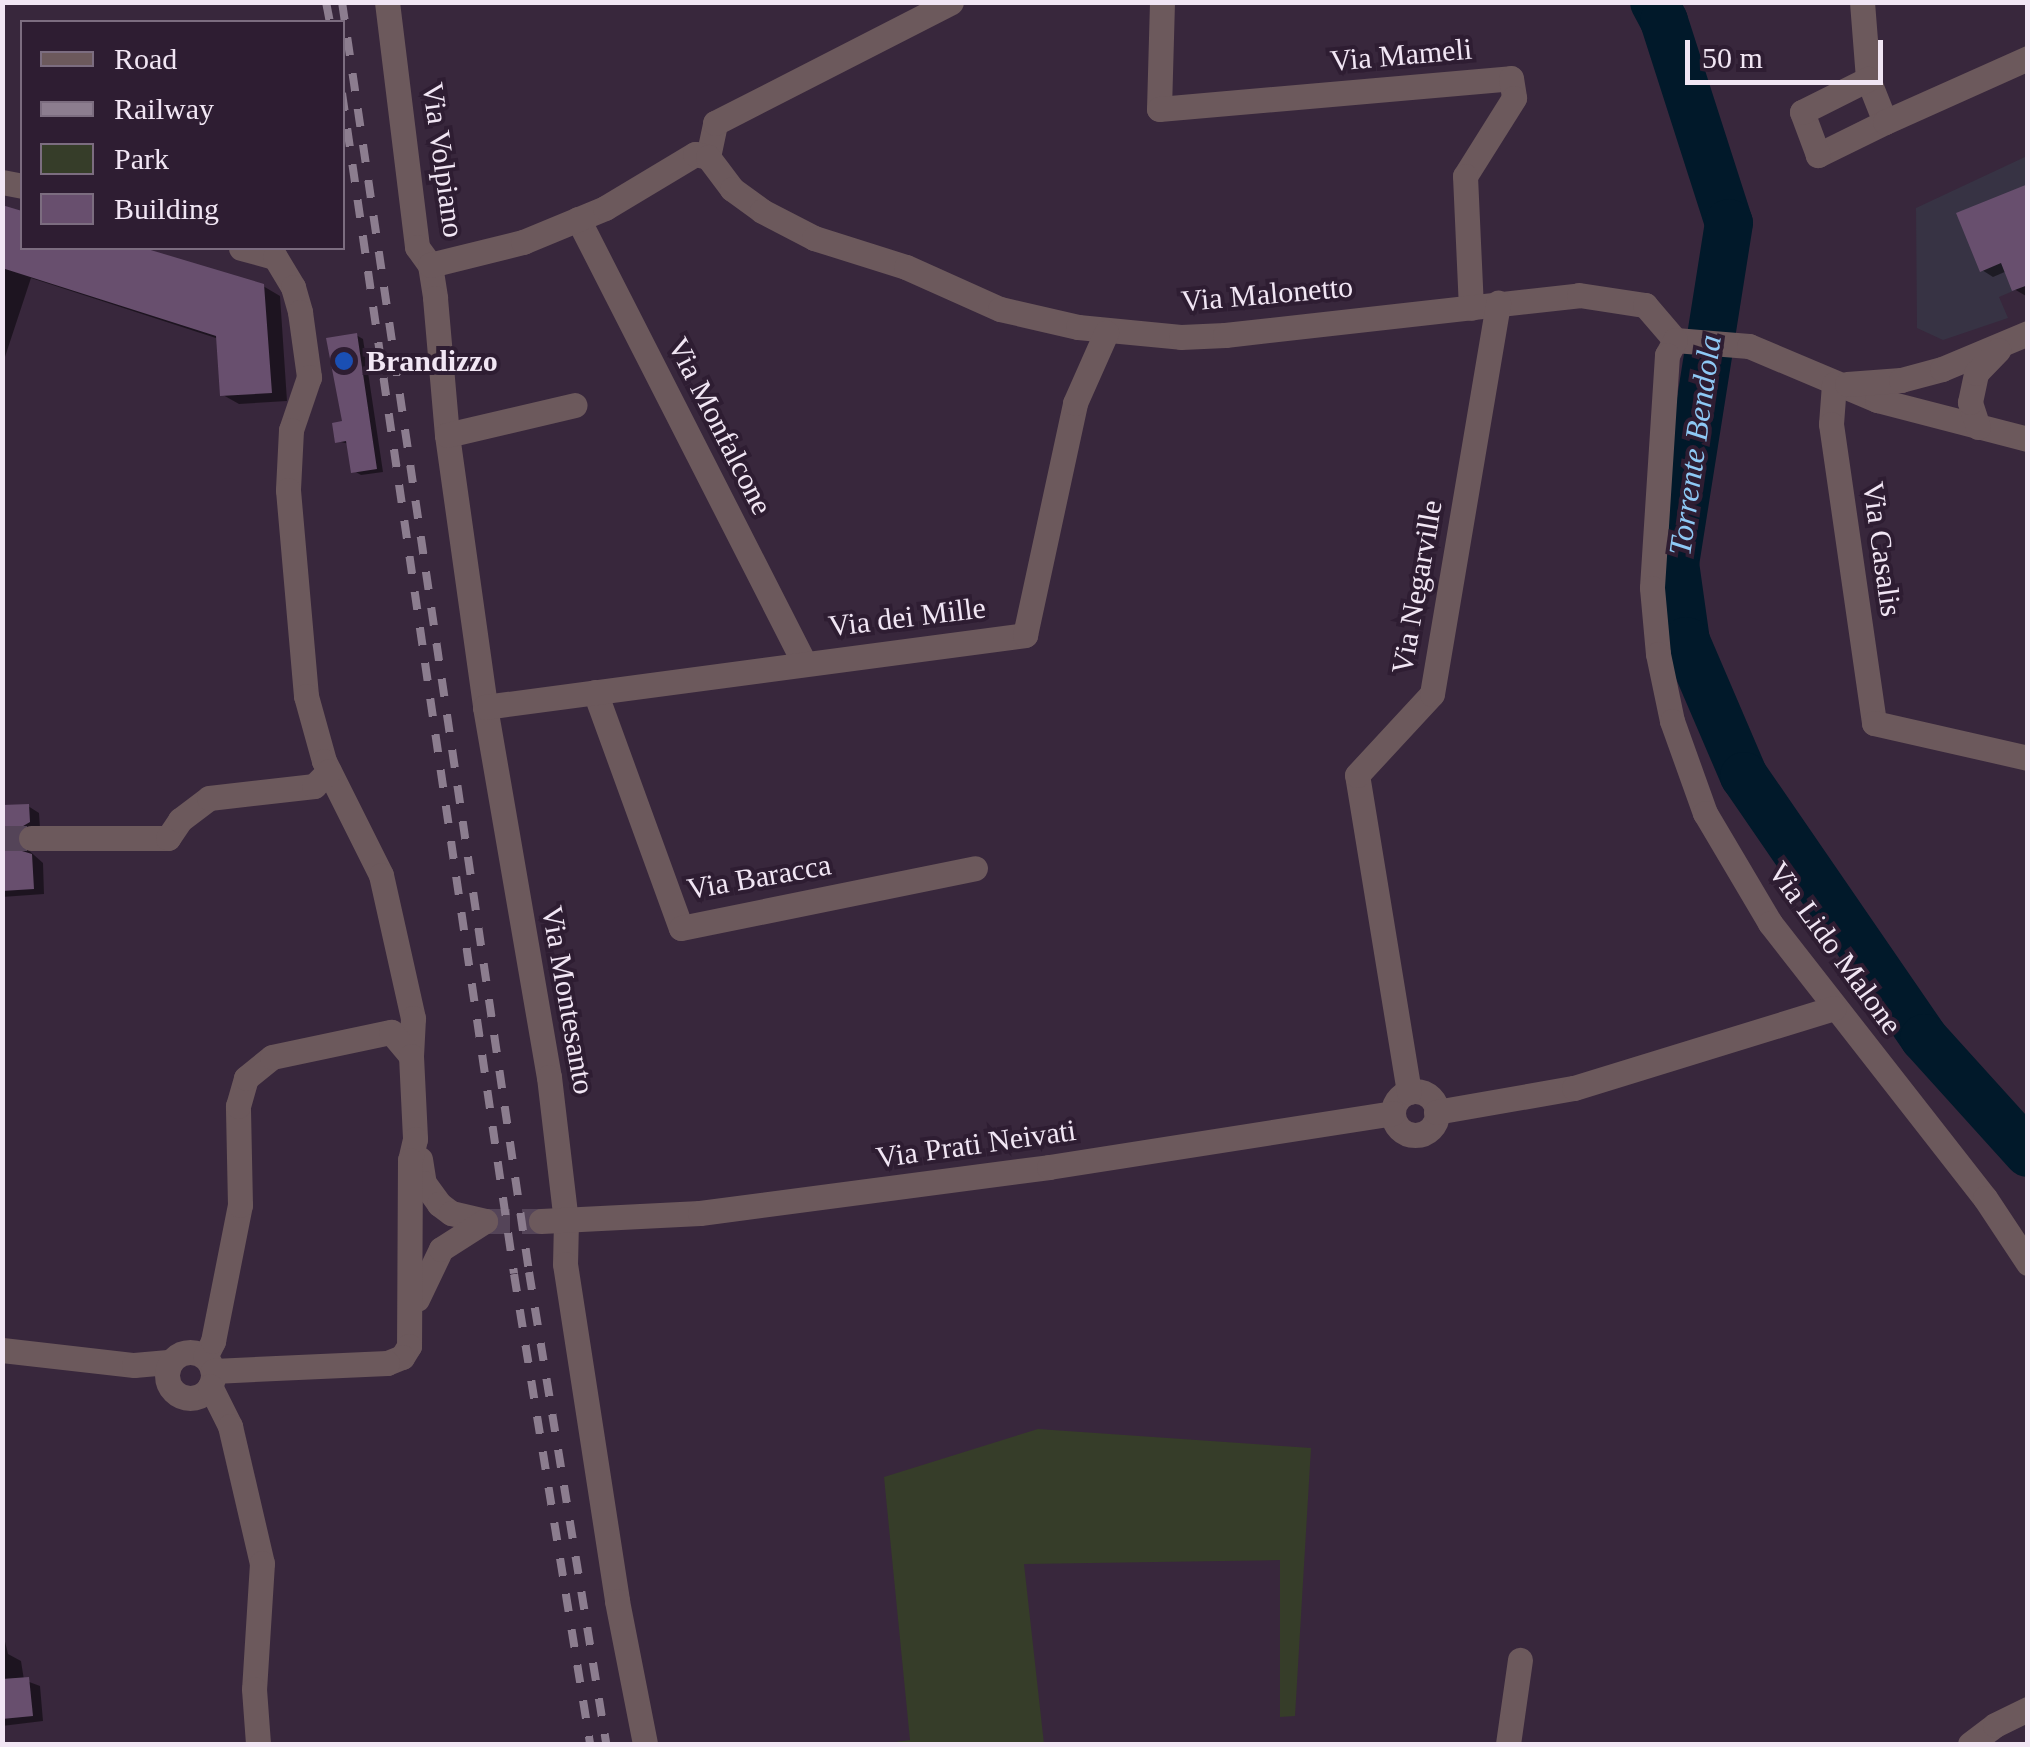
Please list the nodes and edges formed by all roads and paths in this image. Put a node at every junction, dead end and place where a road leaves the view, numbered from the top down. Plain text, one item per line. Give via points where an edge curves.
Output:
1 (387, 2) edge
2 (951, 2) edge
3 (1162, 2) edge
4 (1862, 2) edge
5 (2028, 58) edge
6 (1868, 78) junction
7 (1885, 122) junction
8 (708, 157) junction
9 (578, 219) junction
10 (248, 250) edge
11 (430, 265) junction
12 (1498, 303) junction
13 (1471, 308) junction
14 (1106, 333) junction
15 (2021, 336) edge
16 (1683, 340) junction
17 (1834, 384) junction
18 (576, 405) dead end
19 (1978, 427) junction
20 (447, 435) junction
21 (2028, 438) edge
22 (804, 663) junction
23 (595, 692) junction
24 (485, 707) junction
25 (2028, 758) edge
26 (329, 771) junction
27 (31, 838) tunnel mouth
28 (974, 868) dead end
29 (408, 1008) junction
30 (1834, 1008) junction
31 (391, 1032) junction
32 (411, 1056) junction
33 (1409, 1092) junction
34 (1436, 1112) junction
35 (1393, 1113) junction
36 (415, 1140) junction
37 (554, 1221) junction
38 (2028, 1263) edge
39 (411, 1318) junction
40 (2, 1350) edge
41 (193, 1376) junction
42 (1520, 1660) dead end
43 (2028, 1709) edge
44 (258, 1744) edge
45 (645, 1744) edge
46 (1508, 1744) edge
47 (1970, 1744) edge

1 - 11 street, Via Volpiano via 417,247
2 - 8 street via 715,122
3 - 13 street, Via Mameli via 1158,109 1512,78 1514,98 1464,176
4 - 6 street
5 - 7 street
6 - 7 street
6 - 7 street via 1802,112 1818,155
8 - 9 street via 695,154
8 - 14 street, Via Malonetto via 732,190 814,238 906,267 1000,310
9 - 11 street via 523,242
9 - 22 street, Via Monfalcone
10 - 26 street via 276,258 293,286 309,377 291,430 288,490 306,696
11 - 20 street, Via Montesanto
12 - 13 street, Via Malonetto
12 - 16 street, Via Malonetto via 1579,295 1645,305
12 - 33 street, Via Negarville via 1432,694 1357,776
13 - 14 street, Via Malonetto via 1225,335
14 - 22 street, Via dei Mille via 1076,402 1025,635
15 - 17 street via 1901,380
15 - 19 street via 1976,373 1970,402
16 - 17 street via 1750,346
16 - 30 street, Via Lido Malone via 1667,355 1652,588 1672,721 1705,814 1770,923
17 - 19 street
17 - 25 street, Via Casalis via 1831,424 1874,723
18 - 20 street
19 - 21 street
20 - 24 street, Via Montesanto
22 - 23 street, Via dei Mille
23 - 24 street, Via dei Mille
23 - 28 street, Via Baracca via 682,928
24 - 37 street, Via Montesanto via 550,1077
26 - 27 street via 314,786 209,798 168,838
26 - 29 street via 382,875
29 - 31 street
29 - 32 street
30 - 34 street via 1574,1088
30 - 38 street, Via Lido Malone
31 - 32 street
31 - 41 street via 272,1057 246,1078 238,1106 240,1205 213,1341
32 - 36 street
33 - 34 street via 1424,1094
33 - 35 street
34 - 35 street via 1433,1125 1415,1136 1402,1131
35 - 37 street, Via Prati Neivati via 908,1187 700,1213
36 - 39 street
36 - 39 street via 429,1193 451,1213 485,1220 441,1249
37 - 45 street, Via Montesanto
39 - 41 street via 408,1346 387,1363
40 - 41 street
41 - 44 street via 230,1426 262,1564 254,1689
42 - 46 street
43 - 47 street

